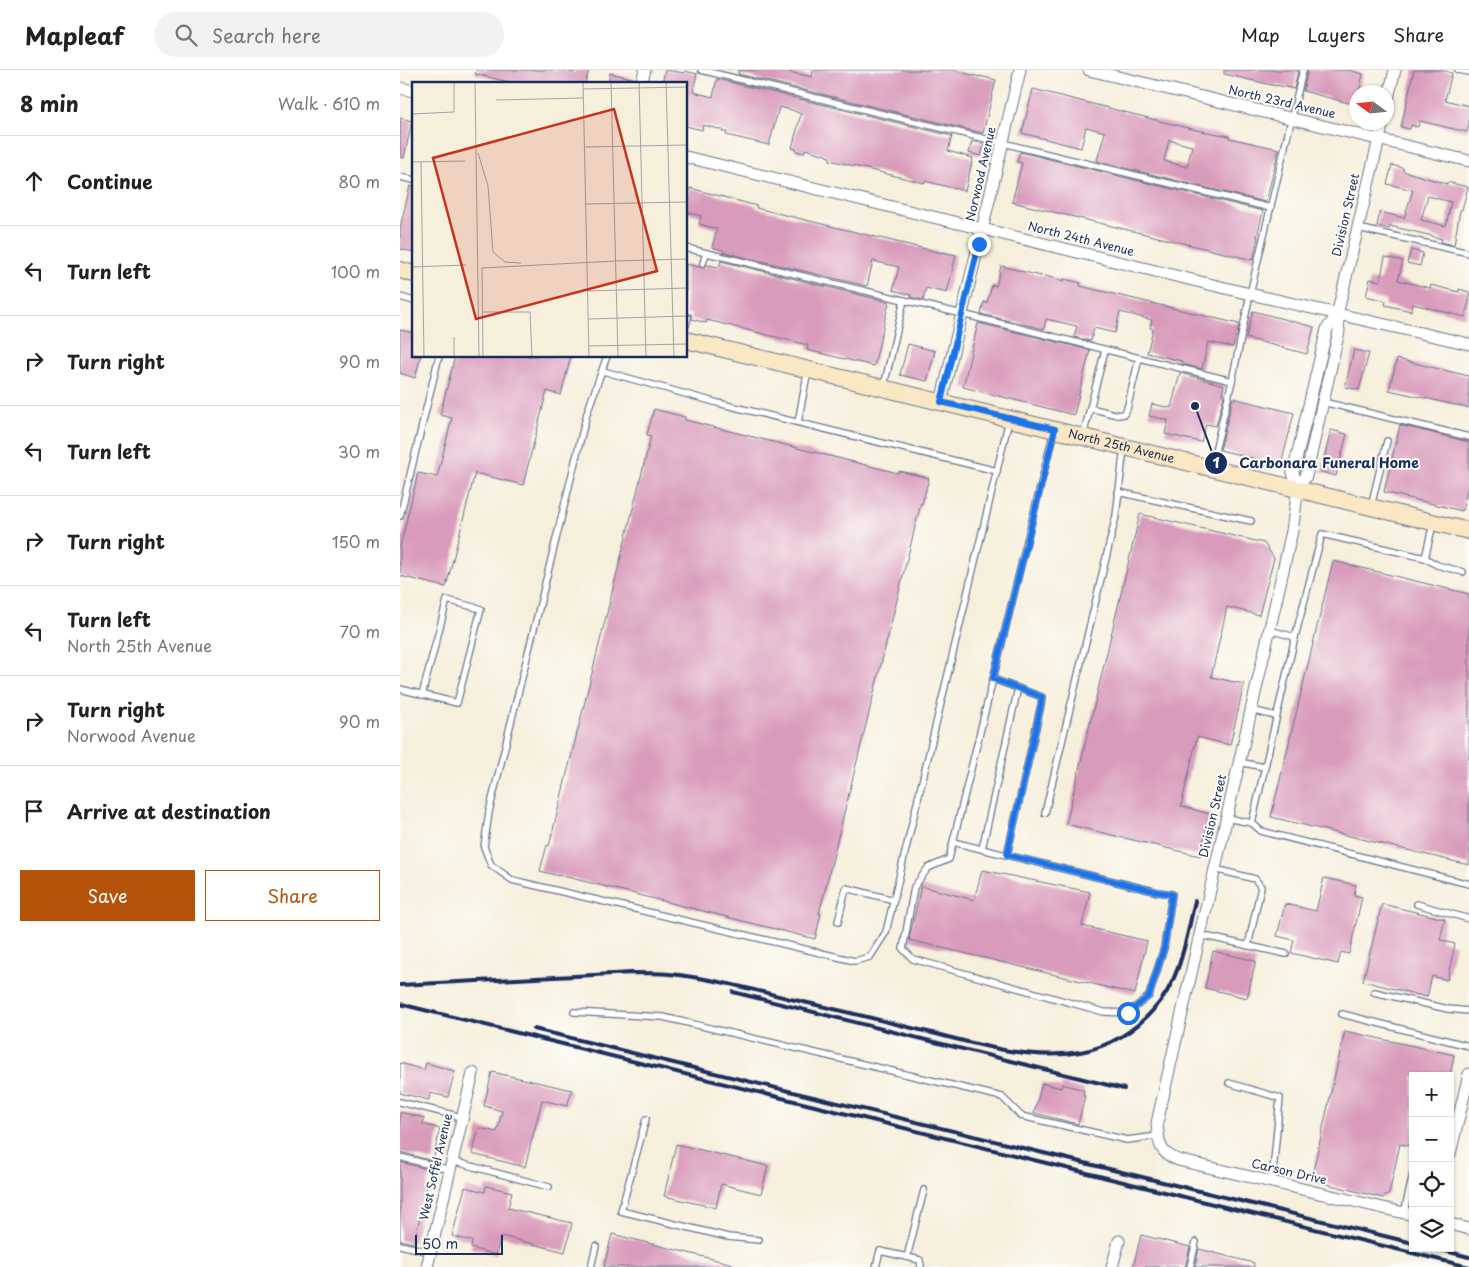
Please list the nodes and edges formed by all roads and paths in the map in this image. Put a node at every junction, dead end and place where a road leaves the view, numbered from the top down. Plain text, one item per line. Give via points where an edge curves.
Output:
1 (701, 70) edge
2 (1020, 70) edge
3 (1089, 70) edge
4 (1303, 70) edge
5 (1395, 70) edge
6 (1458, 70) edge
7 (1469, 72) edge
8 (1391, 85) edge
9 (1291, 118) junction
10 (1381, 130) edge
11 (1379, 139) junction
12 (1003, 143) junction
13 (688, 157) edge
14 (1469, 161) edge
15 (1271, 208) junction
16 (1358, 228) junction
17 (982, 229) junction
18 (688, 248) edge
19 (706, 253) junction
20 (1469, 253) edge
21 (703, 263) dead end
22 (1250, 294) junction
23 (904, 300) junction
24 (962, 314) junction
25 (1336, 315) junction
26 (688, 340) edge
27 (1469, 344) edge
28 (1105, 350) junction
29 (439, 358) edge
30 (606, 358) edge
31 (1139, 358) junction
32 (808, 370) junction
33 (603, 371) junction
34 (1232, 381) junction
35 (884, 388) junction
36 (941, 402) junction
37 (1323, 402) junction
38 (1090, 408) junction
39 (1010, 418) junction
40 (798, 422) junction
41 (1055, 429) junction
42 (1084, 436) junction
43 (1469, 436) edge
44 (1387, 441) dead end
45 (1124, 446) junction
46 (1211, 467) junction
47 (997, 471) junction
48 (1298, 488) junction
49 (1118, 492) junction
50 (1371, 506) junction
51 (400, 516) edge
52 (1251, 521) dead end
53 (1434, 522) junction
54 (1469, 531) edge
55 (1425, 558) junction
56 (1463, 572) dead end
57 (1269, 630) junction
58 (1295, 637) junction
59 (993, 679) junction
60 (1018, 688) junction
61 (400, 689) edge
62 (422, 695) junction
63 (1251, 710) junction
64 (1276, 716) junction
65 (1239, 762) junction
66 (1264, 767) junction
67 (1045, 813) dead end
68 (1226, 818) junction
69 (1252, 823) junction
70 (953, 842) junction
71 (982, 849) junction
72 (1007, 855) junction
73 (1215, 869) junction
74 (1469, 884) edge
75 (894, 900) junction
76 (1418, 904) dead end
77 (1469, 919) edge
78 (838, 922) dead end
79 (1200, 935) junction
80 (1248, 946) junction
81 (1286, 954) dead end
82 (1374, 992) dead end
83 (1469, 1011) edge
84 (574, 1012) dead end
85 (1342, 1014) dead end
86 (1469, 1046) edge
87 (473, 1072) dead end
88 (1469, 1074) edge
89 (1229, 1083) dead end
90 (400, 1102) edge
91 (462, 1117) junction
92 (646, 1119) dead end
93 (1158, 1136) junction
94 (1454, 1137) edge
95 (1161, 1150) joint
96 (400, 1157) edge
97 (451, 1166) junction
98 (1272, 1182) junction
99 (550, 1187) dead end
100 (924, 1190) dead end
101 (1408, 1214) edge
102 (1454, 1225) edge
103 (1469, 1228) edge
104 (759, 1240) dead end
105 (1119, 1241) dead end
106 (1196, 1242) dead end
107 (400, 1245) edge
108 (596, 1246) dead end
109 (430, 1252) junction
110 (907, 1257) junction
111 (427, 1267) edge
112 (591, 1267) edge
113 (876, 1267) edge
114 (922, 1267) edge
115 (1112, 1267) edge
116 (1190, 1267) edge

1 - 12 lane
2 - 12 street, Norwood Avenue
3 - 9 street, North 23rd Avenue
4 - 9 lane
5 - 8 street
6 - 7 lane
9 - 11 street, North 23rd Avenue
9 - 15 lane
10 - 11 street, Division Street
11 - 14 street, North 23rd Avenue
11 - 16 street, Division Street
12 - 15 lane
12 - 17 street, Norwood Avenue
13 - 17 street, North 24th Avenue
15 - 22 lane
16 - 20 lane
16 - 25 street, Division Street
17 - 22 street, North 24th Avenue
17 - 24 street, Norwood Avenue
18 - 19 lane
19 - 21 lane
19 - 23 lane
22 - 25 street, North 24th Avenue
22 - 34 lane
23 - 24 lane
23 - 35 lane
24 - 28 lane
24 - 36 street, Norwood Avenue
25 - 27 street, North 24th Avenue
25 - 37 street, Division Street via 1340,329
25 - 48 street, Division Street via 1327,329 1292,473
26 - 32 main road, North 25th Avenue
28 - 31 lane
28 - 38 lane
29 - 51 lane
30 - 33 lane
31 - 34 lane
31 - 38 lane via 1124,414
32 - 35 main road, North 25th Avenue
32 - 40 lane
33 - 40 lane
33 - 75 lane via 587,413 488,812 484,847 491,865 512,880 854,961 870,957 886,932
34 - 46 lane
35 - 36 main road, North 25th Avenue
36 - 39 main road, North 25th Avenue
37 - 43 lane
37 - 48 street, Division Street via 1306,476
38 - 42 lane
39 - 41 main road, North 25th Avenue
39 - 47 lane
40 - 47 lane
41 - 42 main road, North 25th Avenue
41 - 59 lane
42 - 45 main road, North 25th Avenue
44 - 50 lane
45 - 46 main road, North 25th Avenue
45 - 49 lane
46 - 48 main road, North 25th Avenue
47 - 75 lane
48 - 50 main road, North 25th Avenue
48 - 57 street, Division Street via 1292,531
49 - 52 lane
49 - 67 lane via 1116,516
50 - 53 main road, North 25th Avenue
53 - 54 main road, North 25th Avenue
53 - 55 lane
55 - 56 lane
55 - 58 lane via 1322,534
57 - 58 lane
57 - 63 street, Division Street
58 - 64 lane
59 - 60 lane
59 - 70 lane
60 - 71 lane
60 - 72 lane via 1042,697
61 - 62 lane
62 - 62 lane via 457,703 481,609 447,600
63 - 64 lane
63 - 65 street, Division Street
64 - 66 lane
65 - 66 lane
65 - 68 street, Division Street
66 - 69 lane
68 - 69 lane
68 - 73 street, Division Street
69 - 74 lane via 1261,831
70 - 71 lane
70 - 72 lane via 949,859 928,868 914,887 903,949 913,959 1104,1012 1128,1013 1149,996 1164,948 1172,894
71 - 72 lane
73 - 79 street, Division Street
73 - 80 lane via 1255,879 1260,887
75 - 78 lane via 846,888
76 - 77 lane
79 - 80 lane
79 - 93 street, Division Street via 1156,1124
80 - 81 lane
82 - 83 lane
84 - 93 lane via 663,1017 1002,1097 1021,1116 1127,1140
85 - 86 lane
87 - 91 street, West Soffel Avenue
88 - 94 street
89 - 98 lane via 1280,1098
90 - 91 lane
91 - 97 street, West Soffel Avenue
92 - 104 lane via 621,1210 728,1237
93 - 95 street, Division Street
95 - 98 street, Carson Drive via 1178,1160
96 - 97 lane
97 - 99 lane
97 - 109 street, West Soffel Avenue
98 - 101 street, Carson Drive
100 - 110 lane
102 - 103 street
105 - 115 street
106 - 116 lane
107 - 109 lane
108 - 112 lane
109 - 111 street, West Soffel Avenue
110 - 113 lane via 880,1252
110 - 114 lane via 920,1260

